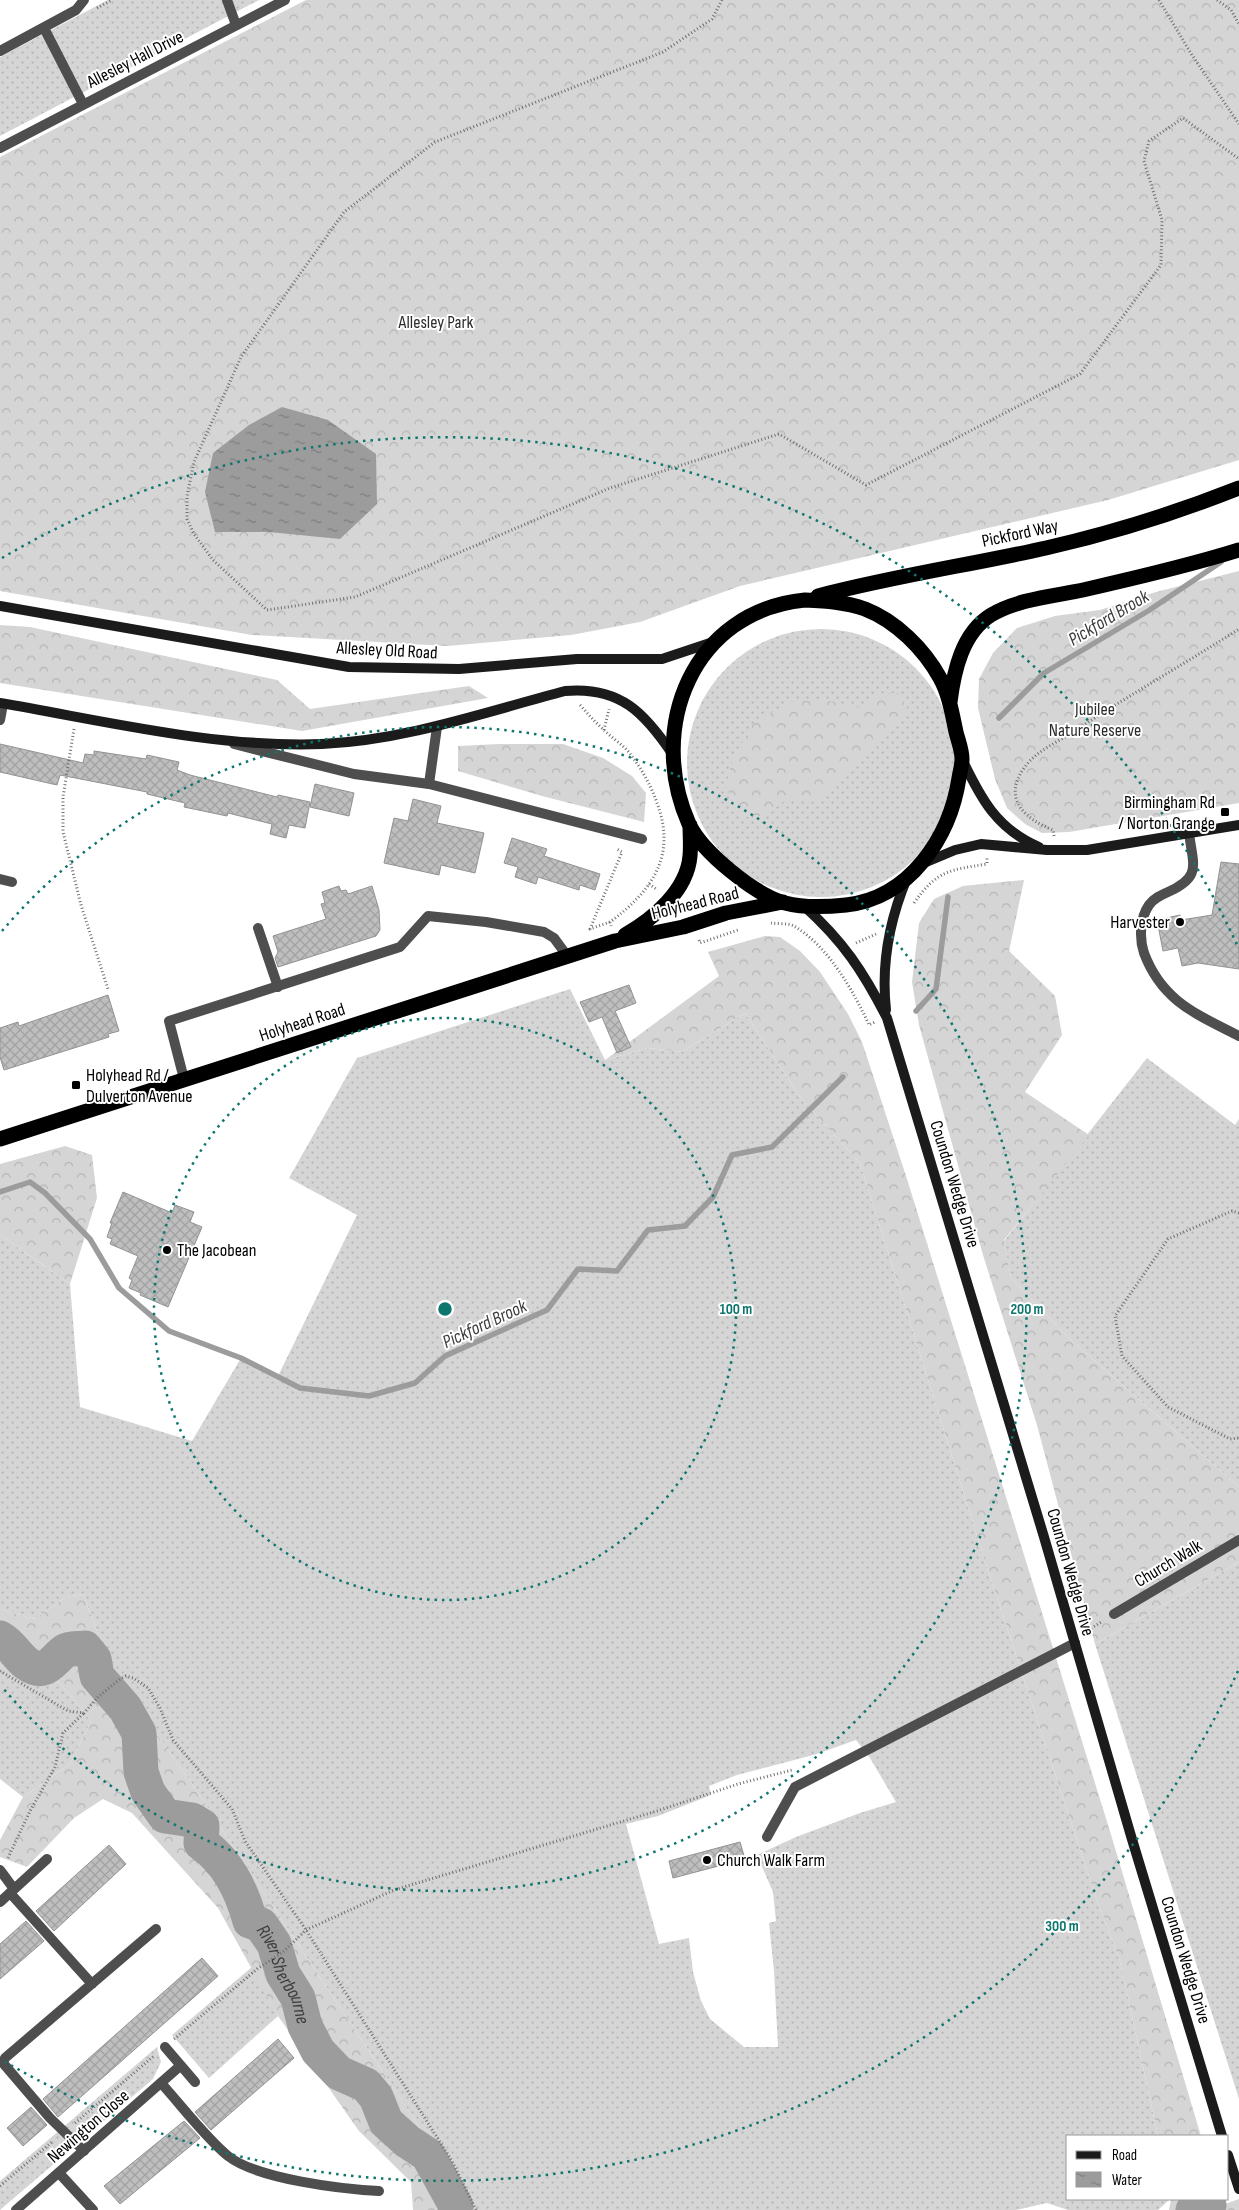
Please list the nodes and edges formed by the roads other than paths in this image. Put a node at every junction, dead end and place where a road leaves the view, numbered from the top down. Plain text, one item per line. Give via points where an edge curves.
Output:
1 (84, 0) edge
2 (227, 0) edge
3 (285, 0) edge
4 (236, 25) junction
5 (44, 28) junction
6 (0, 50) edge
7 (83, 104) junction
8 (0, 148) edge
9 (1239, 488) edge
10 (1239, 550) edge
11 (805, 600) junction
12 (0, 606) edge
13 (714, 642) junction
14 (2, 703) edge
15 (950, 704) junction
16 (0, 720) edge
17 (437, 726) junction
18 (212, 738) junction
19 (673, 756) junction
20 (962, 759) junction
21 (429, 784) junction
22 (690, 825) junction
23 (1239, 825) edge
24 (1189, 833) junction
25 (642, 839) dead end
26 (1051, 850) junction
27 (921, 864) junction
28 (908, 878) junction
29 (0, 879) edge
30 (12, 882) dead end
31 (783, 902) junction
32 (804, 906) junction
33 (258, 928) dead end
34 (615, 941) junction
35 (568, 957) junction
36 (278, 987) junction
37 (887, 1018) junction
38 (1239, 1036) edge
39 (184, 1079) junction
40 (0, 1139) edge
41 (1239, 1540) edge
42 (1114, 1614) road end
43 (1075, 1641) junction
44 (767, 1836) dead end
45 (47, 1859) dead end
46 (1, 1871) edge
47 (12, 1891) junction
48 (0, 1902) edge
49 (156, 1929) dead end
50 (92, 1984) junction
51 (165, 2047) road end
52 (180, 2066) junction
53 (161, 2082) junction
54 (195, 2082) dead end
55 (1222, 2135) edge
56 (84, 2151) junction
57 (1229, 2158) edge
58 (58, 2173) junction
59 (1239, 2189) edge
60 (379, 2191) dead end
61 (16, 2210) edge
62 (93, 2210) edge

1 - 5 street via 76,10
2 - 4 street
3 - 4 street, Allesley Hall Drive
4 - 7 street, Allesley Hall Drive
5 - 6 street
5 - 7 street
7 - 8 street, Allesley Hall Drive
9 - 11 highway, Pickford Way via 1127,527 1046,548 873,582
10 - 15 highway via 1154,574 1020,604 991,615 975,630 960,656
11 - 13 highway via 784,602 761,611 736,624
11 - 15 highway via 841,602 866,609 889,621 926,657
12 - 13 main road, Allesley Old Road via 349,667 459,669 577,659 662,659
13 - 19 highway via 697,662 683,692
14 - 16 street
14 - 18 main road
15 - 20 highway
17 - 18 main road via 323,744
17 - 19 main road via 582,689 603,692 633,707 658,732
17 - 21 street
18 - 21 street via 354,774
19 - 22 highway via 679,791
20 - 26 main road via 1001,824 1023,840
20 - 27 highway via 956,799 939,840
21 - 25 street
22 - 31 highway via 709,851 730,870
22 - 34 highway, Holyhead Road via 690,858 682,882 661,909
23 - 24 main road
24 - 26 main road via 1087,850
24 - 38 street via 1194,866 1192,876 1184,885 1158,896 1150,904 1141,929 1143,950 1158,982 1169,995 1185,1008
26 - 27 main road via 981,844 955,850
27 - 28 highway
28 - 32 highway via 866,901
28 - 37 main road, Coundon Wedge Drive via 896,903 890,929 884,992
29 - 30 street
31 - 32 highway
31 - 34 highway, Holyhead Road
32 - 37 main road, Coundon Wedge Drive via 827,926 860,968
33 - 36 street
34 - 35 highway, Holyhead Road
35 - 36 street via 554,938 544,932 428,916 400,947
35 - 39 highway, Holyhead Road
36 - 39 street via 169,1021
37 - 43 main road, Coundon Wedge Drive
39 - 40 highway, Holyhead Road
41 - 42 street, Church Walk
43 - 44 street via 795,1787
43 - 55 main road, Coundon Wedge Drive
45 - 47 street
46 - 47 street
47 - 48 street
47 - 50 street
49 - 50 street
50 - 56 street via 4,2063 50,2118
51 - 52 street
52 - 53 street, Newington Close
52 - 54 street
53 - 56 street, Newington Close
53 - 60 street via 218,2146 236,2161 317,2184
56 - 58 street, Newington Close
57 - 59 main road
58 - 61 street, Newington Close
58 - 62 street

